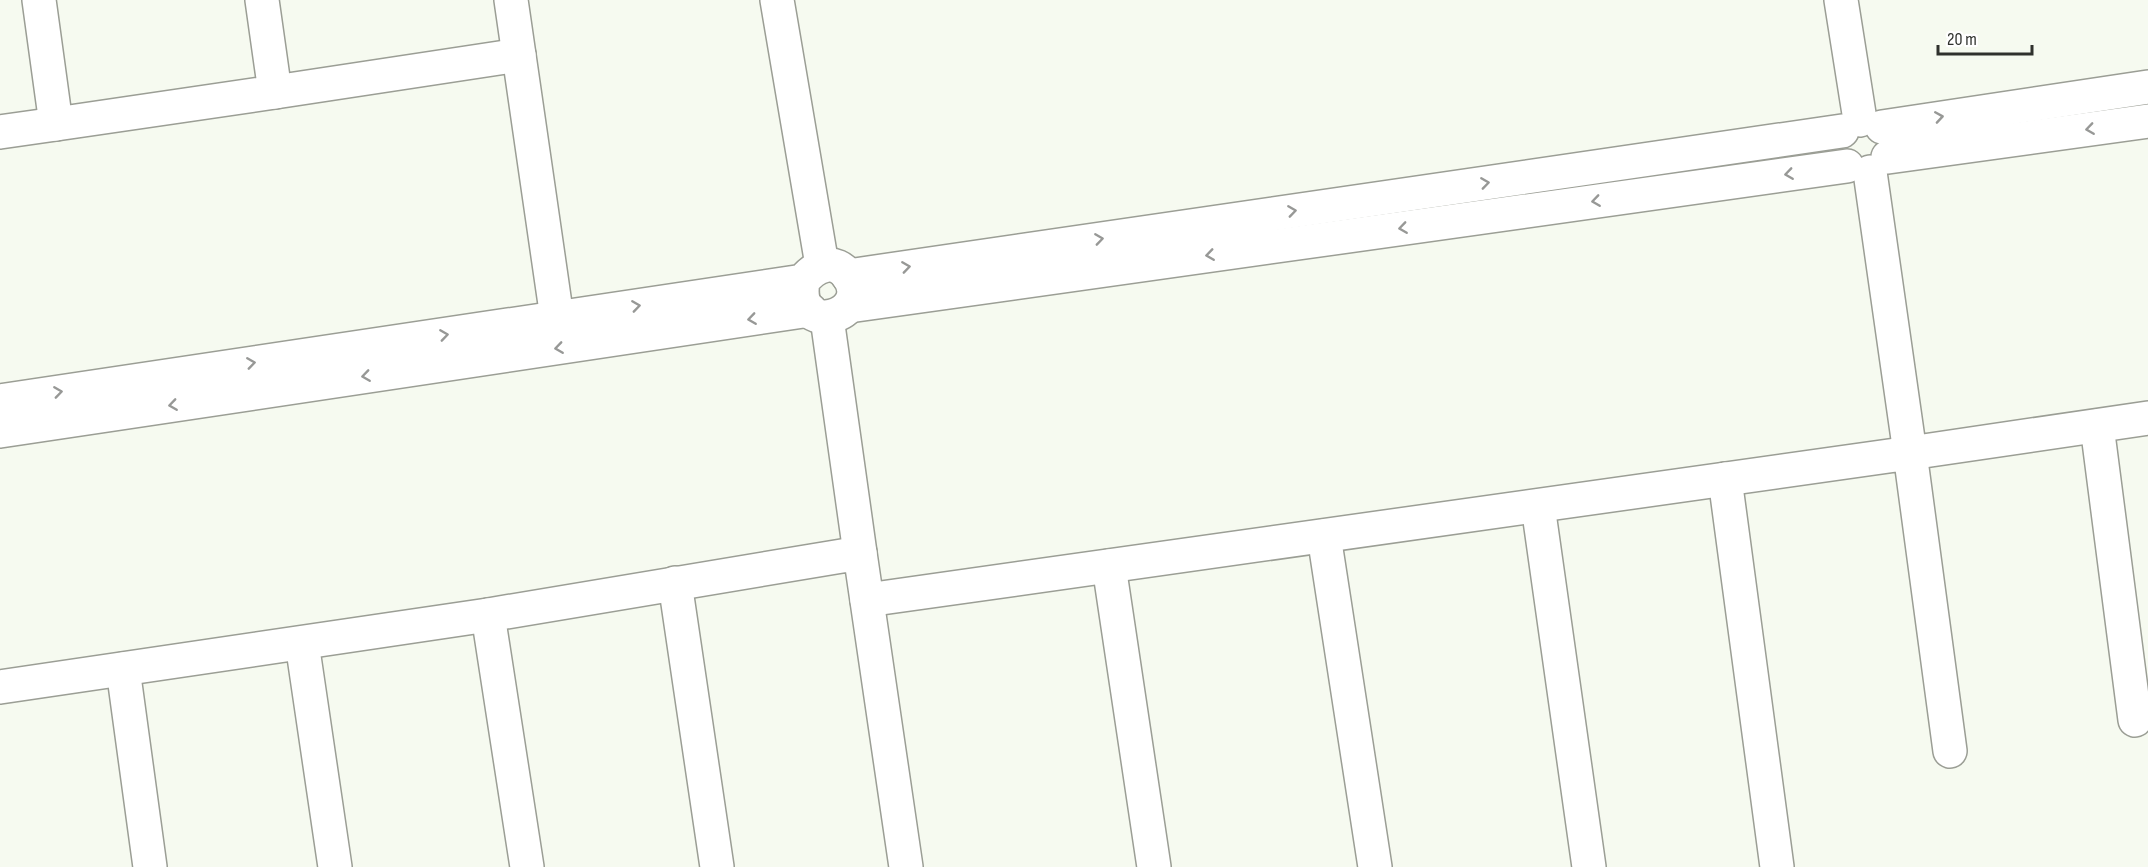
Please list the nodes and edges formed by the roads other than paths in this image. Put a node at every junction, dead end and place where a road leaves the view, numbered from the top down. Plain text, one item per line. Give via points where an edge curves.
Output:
1 (39, 0) edge
2 (262, 0) edge
3 (511, 0) edge
4 (777, 0) edge
5 (1841, 0) edge
6 (519, 55) junction
7 (2148, 87) edge
8 (275, 92) junction
9 (2148, 121) edge
10 (56, 124) junction
11 (0, 132) edge
12 (1865, 145) junction
13 (826, 293) junction
14 (557, 318) junction
15 (0, 401) edge
16 (2148, 418) edge
17 (2097, 426) junction
18 (0, 431) edge
19 (1910, 453) junction
20 (1725, 479) junction
21 (1538, 506) junction
22 (1324, 536) junction
23 (860, 553) junction
24 (1109, 566) junction
25 (675, 584) junction
26 (867, 600) junction
27 (488, 615) junction
28 (302, 643) junction
29 (123, 669) junction
30 (0, 687) edge
31 (2135, 720) dead end
32 (1950, 752) dead end
33 (150, 867) edge
34 (335, 867) edge
35 (527, 867) edge
36 (717, 867) edge
37 (906, 867) edge
38 (1154, 867) edge
39 (1375, 867) edge
40 (1589, 867) edge
41 (1777, 867) edge

1 - 10 street
2 - 8 street
3 - 6 street
4 - 13 street
5 - 12 street
6 - 8 street
6 - 14 street
12 -> 7 street
8 - 10 street
9 -> 12 street
10 - 11 street
12 - 13 street
12 - 19 street
14 -> 13 street
13 -> 18 street
13 - 23 street
15 -> 14 street
16 - 17 street
17 - 19 street
17 - 31 street
19 - 20 street
19 - 32 street
20 - 21 street
20 - 41 street
21 - 22 street
21 - 40 street
22 - 24 street
22 - 39 street
23 - 25 street
23 - 26 street
24 - 26 street
24 - 38 street
25 - 27 street
25 - 36 street
26 - 37 street
27 - 28 street
27 - 35 street
28 - 29 street
28 - 34 street
29 - 30 street
29 - 33 street

